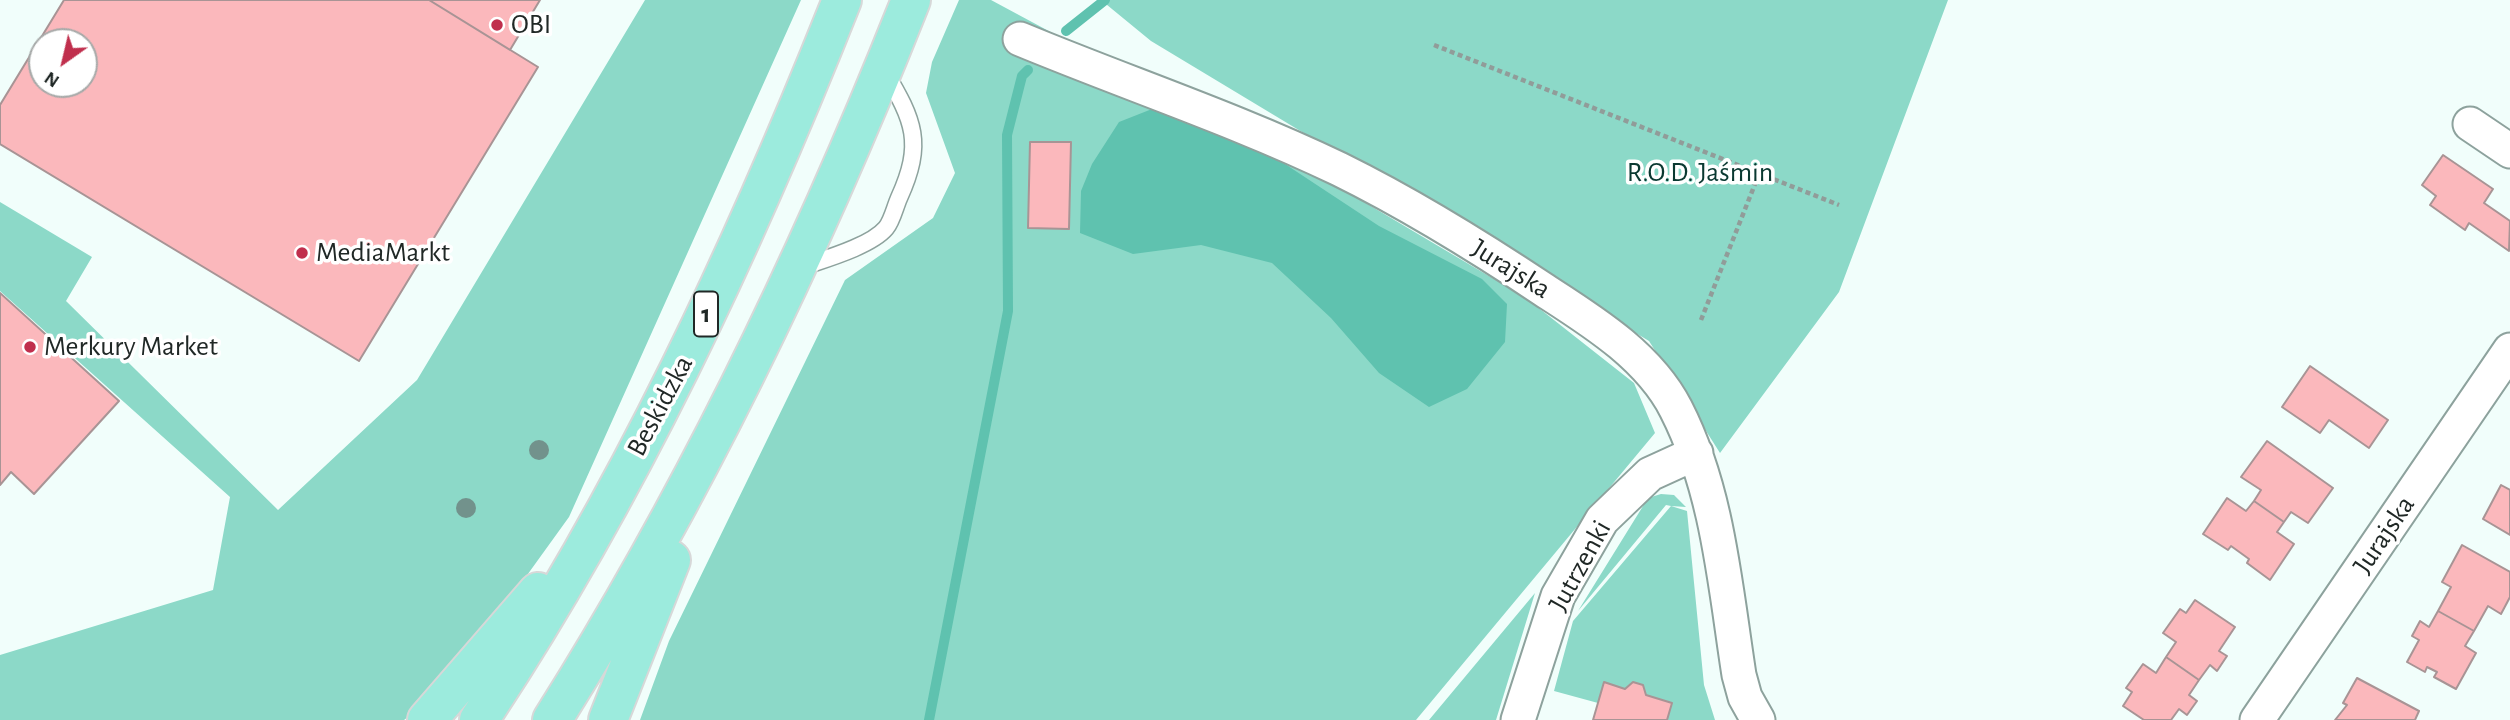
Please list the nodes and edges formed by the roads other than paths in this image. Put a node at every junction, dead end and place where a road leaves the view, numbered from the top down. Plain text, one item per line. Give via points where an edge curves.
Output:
1 (842, 0) edge
2 (911, 0) edge
3 (1020, 39) dead end
4 (884, 71) junction
5 (2470, 124) dead end
6 (2510, 151) edge
7 (797, 269) junction
8 (2510, 350) edge
9 (738, 392) junction
10 (1696, 453) junction
11 (591, 533) junction
12 (427, 720) edge
13 (479, 720) edge
14 (552, 720) edge
15 (608, 720) edge
16 (1518, 720) edge
17 (1758, 720) edge
18 (2257, 720) edge

1 - 11 main road, Beskidzka / 1 via 808,87 675,382
2 - 4 main road, 1
3 - 10 street, Jurajska via 1302,152 1409,205 1568,305 1633,355 1675,407
4 - 7 main road, 1
4 - 7 lane via 909,113 914,143 910,174 886,228 838,254
5 - 6 street
7 - 9 main road, 1
8 - 18 street, Jurajska
9 - 14 main road, 1 via 639,577
9 - 15 main road
10 - 16 street, Jutrzenki via 1650,474 1602,520 1558,596
10 - 17 street, Jurajska via 1711,500 1739,675
11 - 12 main road
11 - 13 main road, Beskidzka / 1

